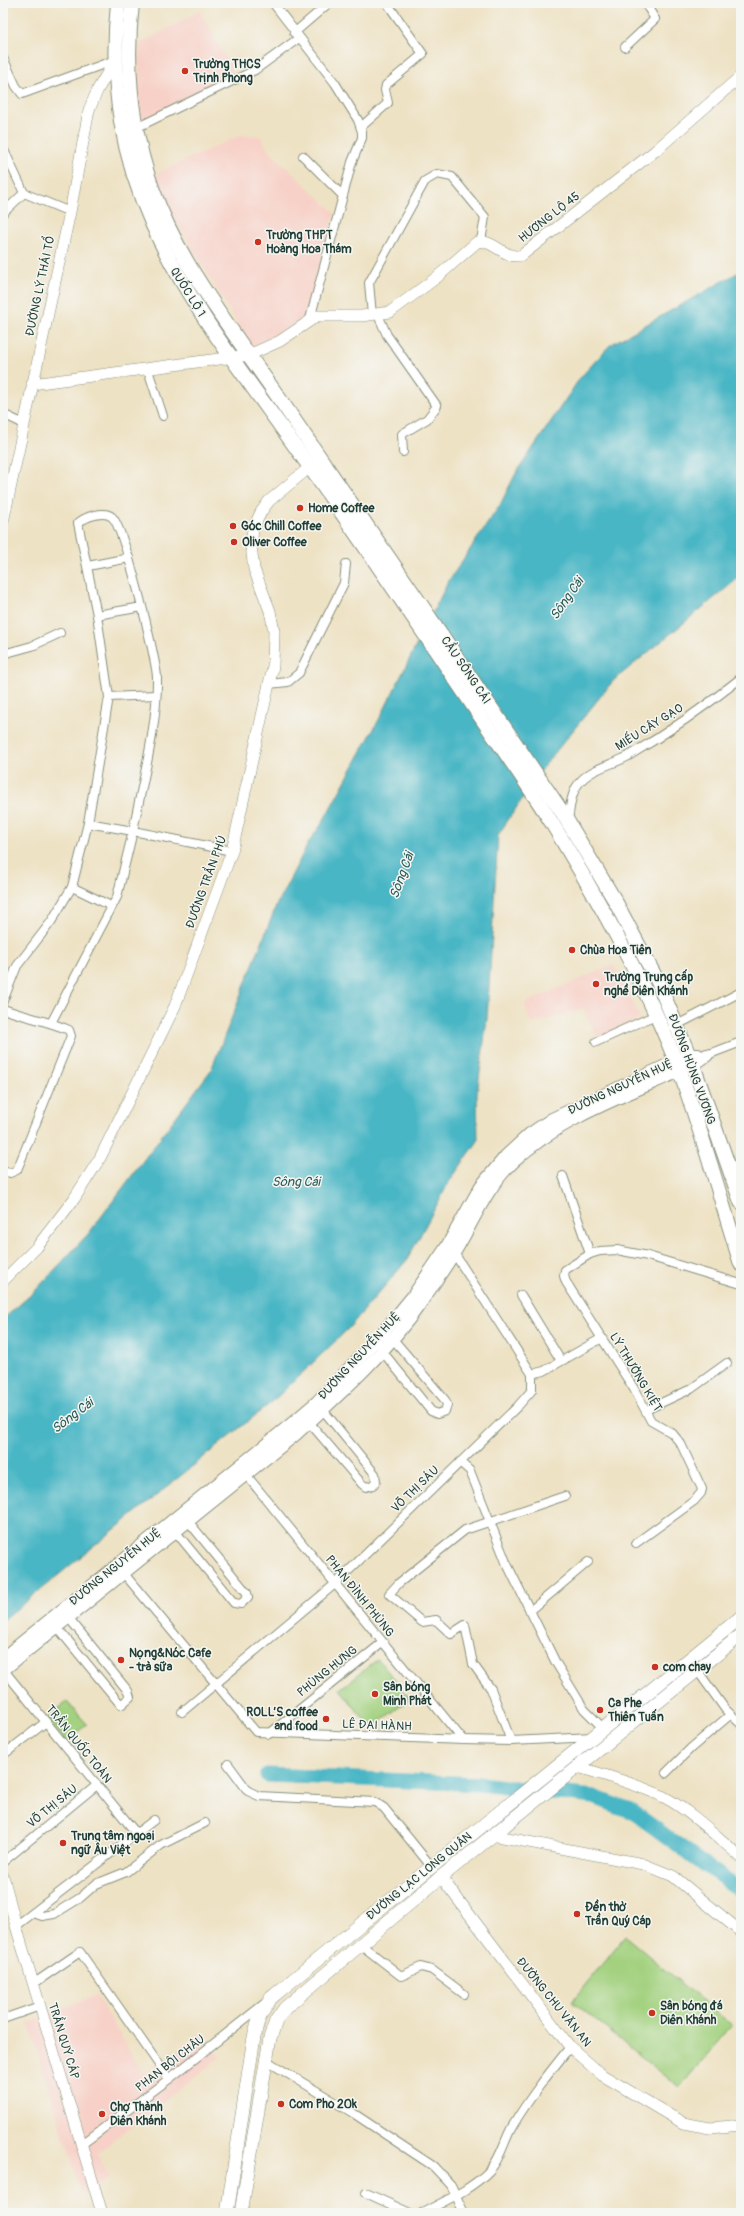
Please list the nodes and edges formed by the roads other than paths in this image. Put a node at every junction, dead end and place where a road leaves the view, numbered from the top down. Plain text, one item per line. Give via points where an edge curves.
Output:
1 (118, 3) edge
2 (132, 3) edge
3 (273, 3) edge
4 (329, 3) edge
5 (387, 3) edge
6 (645, 3) edge
7 (297, 36) junction
8 (625, 47) dead end
9 (3, 58) edge
10 (115, 60) junction
11 (741, 76) edge
12 (361, 127) junction
13 (136, 128) junction
14 (3, 148) edge
15 (303, 156) dead end
16 (24, 193) junction
17 (343, 196) junction
18 (70, 212) junction
19 (3, 213) edge
20 (481, 241) junction
21 (375, 315) junction
22 (310, 319) junction
23 (249, 355) junction
24 (233, 358) junction
25 (148, 370) junction
26 (32, 384) junction
27 (3, 414) edge
28 (163, 416) dead end
29 (24, 424) junction
30 (404, 452) dead end
31 (310, 467) junction
32 (3, 522) edge
33 (369, 528) joint
34 (361, 540) joint
35 (128, 558) junction
36 (346, 564) dead end
37 (88, 566) junction
38 (142, 607) junction
39 (97, 615) junction
40 (60, 633) dead end
41 (3, 654) edge
42 (741, 678) edge
43 (269, 684) junction
44 (156, 695) junction
45 (110, 697) junction
46 (565, 816) junction
47 (550, 819) joint
48 (88, 822) junction
49 (133, 831) junction
50 (232, 851) junction
51 (72, 887) junction
52 (111, 906) junction
53 (741, 992) edge
54 (3, 1001) edge
55 (3, 1008) edge
56 (656, 1015) junction
57 (51, 1023) junction
58 (677, 1025) junction
59 (663, 1031) junction
60 (596, 1042) dead end
61 (741, 1042) edge
62 (708, 1055) joint
63 (690, 1060) junction
64 (678, 1066) junction
65 (719, 1163) junction
66 (3, 1171) edge
67 (563, 1176) dead end
68 (741, 1202) edge
69 (741, 1233) edge
70 (450, 1251) junction
71 (590, 1254) junction
72 (741, 1264) edge
73 (3, 1281) edge
74 (741, 1284) edge
75 (521, 1295) dead end
76 (380, 1336) junction
77 (602, 1338) junction
78 (393, 1339) junction
79 (382, 1351) junction
80 (561, 1361) junction
81 (727, 1363) dead end
82 (532, 1374) junction
83 (323, 1410) junction
84 (646, 1410) junction
85 (309, 1422) junction
86 (460, 1462) junction
87 (243, 1470) junction
88 (564, 1496) dead end
89 (188, 1521) junction
90 (491, 1521) junction
91 (175, 1532) junction
92 (636, 1543) dead end
93 (588, 1562) dead end
94 (120, 1569) junction
95 (335, 1584) junction
96 (530, 1611) junction
97 (68, 1617) junction
98 (741, 1617) edge
99 (56, 1626) junction
100 (741, 1635) edge
101 (382, 1643) junction
102 (3, 1658) edge
103 (3, 1670) edge
104 (697, 1670) junction
105 (215, 1684) junction
106 (182, 1712) dead end
107 (730, 1715) junction
108 (46, 1722) junction
109 (741, 1724) edge
110 (599, 1733) junction
111 (269, 1734) junction
112 (463, 1740) junction
113 (511, 1741) junction
114 (3, 1755) edge
115 (228, 1764) dead end
116 (578, 1767) junction
117 (666, 1772) dead end
118 (97, 1785) junction
119 (154, 1820) dead end
120 (205, 1823) dead end
121 (136, 1833) junction
122 (492, 1835) junction
123 (741, 1857) edge
124 (3, 1862) edge
125 (431, 1866) junction
126 (3, 1876) edge
127 (441, 1877) junction
128 (33, 1913) junction
129 (16, 1926) junction
130 (741, 1932) edge
131 (360, 1944) junction
132 (33, 1984) junction
133 (464, 1994) dead end
134 (271, 1998) junction
135 (40, 2006) junction
136 (3, 2019) edge
137 (570, 2047) junction
138 (267, 2061) junction
139 (169, 2079) junction
140 (741, 2125) edge
141 (81, 2145) junction
142 (366, 2193) dead end
143 (456, 2194) junction
144 (102, 2213) edge
145 (227, 2213) edge
146 (242, 2213) edge
147 (410, 2213) edge
148 (422, 2213) edge
149 (464, 2213) edge

1 - 10 highway, QUỐC LỘ 1
2 - 13 highway, QUỐC LỘ 1 via 129,73
3 - 7 street
4 - 7 street
5 - 12 street via 423,54 386,85 388,103
6 - 8 street via 655,19
7 - 12 street via 335,84
7 - 13 street via 272,60 255,70
9 - 10 street via 22,94
10 - 18 street, ĐƯỜNG LÝ THÁI TỔ via 91,103
10 - 24 highway, QUỐC LỘ 1 via 117,103 122,132 129,163 151,224 179,279
11 - 20 street, HƯƠNG LỘ 45 via 655,150 522,255 514,256
12 - 17 street via 361,141 352,162
13 - 23 highway, QUỐC LỘ 1 via 152,188 176,243 201,287
14 - 16 street
15 - 17 street
16 - 18 street
16 - 19 street
17 - 22 street
18 - 26 street, ĐƯỜNG LÝ THÁI TỔ
20 - 21 street via 474,243 436,278 390,312
20 - 21 street via 485,217 452,177 437,174 425,180 369,283
21 - 22 street via 323,316
21 - 30 street via 437,406 417,427 404,432 401,438
22 - 23 street via 280,341
23 - 24 street
23 - 33 highway, QUỐC LỘ 1
24 - 25 street
24 - 31 highway, QUỐC LỘ 1
25 - 26 street
25 - 28 street
26 - 29 street, ĐƯỜNG LÝ THÁI TỔ
27 - 29 street
29 - 32 street, ĐƯỜNG LÝ THÁI TỔ
31 - 34 highway, QUỐC LỘ 1
31 - 43 street, ĐƯỜNG TRẦN PHÚ via 269,500 253,529 251,546 254,569 270,611 274,631 275,652
33 - 46 highway, CẦU SÔNG CÁI
34 - 47 highway, CẦU SÔNG CÁI
35 - 37 street
35 - 37 street via 117,524 112,517 104,514 82,519 78,523
35 - 38 street
36 - 43 street via 344,582 299,673 288,682
37 - 39 street
38 - 39 street
38 - 44 street via 157,676
39 - 45 street
40 - 41 street via 32,646
42 - 46 street, MIẾU CÂY GẠO via 652,742 584,779 574,792
43 - 50 street, ĐƯỜNG TRẦN PHÚ
44 - 45 street
44 - 49 street
45 - 48 street
46 - 58 highway, ĐƯỜNG HÙNG VƯƠNG via 634,936
47 - 56 highway, ĐƯỜNG HÙNG VƯƠNG via 603,910
48 - 49 street
48 - 51 street
49 - 50 street
49 - 52 street via 120,889
50 - 73 street, ĐƯỜNG TRẦN PHÚ via 172,1010 100,1158 74,1199 37,1247
51 - 52 street
51 - 54 street via 51,922 18,966
52 - 57 street
53 - 58 street
55 - 57 street
56 - 59 highway, ĐƯỜNG HÙNG VƯƠNG
56 - 60 street
57 - 66 street via 69,1030 71,1036 17,1170 10,1173
58 - 59 street
58 - 63 highway, ĐƯỜNG HÙNG VƯƠNG
59 - 64 highway, ĐƯỜNG HÙNG VƯƠNG
61 - 62 street
62 - 63 main road, ĐƯỜNG NGUYỄN HUỆ
63 - 64 main road, ĐƯỜNG NGUYỄN HUỆ
63 - 65 highway, ĐƯỜNG HÙNG VƯƠNG
64 - 65 highway, ĐƯỜNG HÙNG VƯƠNG
64 - 70 main road, ĐƯỜNG NGUYỄN HUỆ via 552,1119 530,1134 485,1180
65 - 68 highway
65 - 69 highway
65 - 72 highway
67 - 71 street
70 - 76 main road, ĐƯỜNG NGUYỄN HUỆ
70 - 78 main road, ĐƯỜNG NGUYỄN HUỆ via 421,1303
70 - 82 street
71 - 74 street via 617,1250
71 - 77 street, LÝ THƯỜNG KIỆT via 567,1268 564,1276
75 - 80 street
76 - 78 street
76 - 79 street
76 - 87 main road, ĐƯỜNG NGUYỄN HUỆ via 317,1402
77 - 80 street
77 - 84 street, LÝ THƯỜNG KIỆT
78 - 79 main road, ĐƯỜNG NGUYỄN HUỆ
78 - 79 street via 445,1400 445,1411 438,1414 432,1411
79 - 83 main road, ĐƯỜNG NGUYỄN HUỆ
80 - 82 street via 538,1374
81 - 84 street via 691,1389
82 - 86 street, VÕ THỊ SÁU via 532,1390
83 - 85 main road, ĐƯỜNG NGUYỄN HUỆ
83 - 85 street via 375,1474 376,1481 373,1485 366,1487 362,1484
84 - 92 street, LÝ THƯỜNG KIỆT via 652,1422 669,1430 678,1440 702,1491 694,1501
85 - 87 main road, ĐƯỜNG NGUYỄN HUỆ
86 - 90 street via 470,1471
86 - 95 street, VÕ THỊ SÁU
87 - 89 main road, ĐƯỜNG NGUYỄN HUỆ
87 - 94 main road, ĐƯỜNG NGUYỄN HUỆ
87 - 95 street, PHAN ĐÌNH PHÙNG
88 - 90 street
89 - 91 main road, ĐƯỜNG NGUYỄN HUỆ
89 - 91 street via 247,1593 248,1597 241,1604 234,1602
90 - 96 street via 506,1562
90 - 113 street via 465,1530 389,1594 422,1622 436,1620 451,1634 465,1625 473,1664 491,1689
91 - 94 main road, ĐƯỜNG NGUYỄN HUỆ
93 - 96 street
94 - 97 main road, ĐƯỜNG NGUYỄN HUỆ
94 - 102 main road, ĐƯỜNG NGUYỄN HUỆ
94 - 105 street, LÊ ĐẠI HÀNH
95 - 101 street, PHAN ĐÌNH PHÙNG
95 - 105 street, VÕ THỊ SÁU
96 - 110 street via 569,1687
97 - 99 main road, ĐƯỜNG NGUYỄN HUỆ
97 - 99 street via 128,1691 130,1698 121,1705
98 - 110 main road, ĐƯỜNG LẠC LONG QUÂN
99 - 103 main road, ĐƯỜNG NGUYỄN HUỆ
100 - 104 main road, ĐƯỜNG LẠC LONG QUÂN
101 - 111 street, PHÙNG HƯNG
101 - 112 street, PHAN ĐÌNH PHÙNG
103 - 108 street, TRẦN QUỐC TOẢN
104 - 107 street
104 - 116 main road, ĐƯỜNG LẠC LONG QUÂN
105 - 106 street, VÕ THỊ SÁU
105 - 111 street, LÊ ĐẠI HÀNH via 256,1732
107 - 109 street
107 - 117 street
108 - 114 street
108 - 118 street, TRẦN QUỐC TOẢN
110 - 113 street, LÊ ĐẠI HÀNH
110 - 125 main road, ĐƯỜNG LẠC LONG QUÂN
111 - 112 street, LÊ ĐẠI HÀNH
112 - 113 street, LÊ ĐẠI HÀNH
115 - 125 street via 248,1791 259,1796 375,1802 384,1808
116 - 122 main road, ĐƯỜNG LẠC LONG QUÂN
116 - 123 street via 643,1788 664,1798 682,1808
118 - 121 street, TRẦN QUỐC TOẢN
118 - 124 street, VÕ THỊ SÁU
119 - 121 street
120 - 128 street via 161,1845 126,1872 96,1884 80,1898 54,1914 42,1916
121 - 128 street
122 - 127 main road, ĐƯỜNG LẠC LONG QUÂN
122 - 130 street via 643,1864 673,1876
125 - 134 main road, ĐƯỜNG LẠC LONG QUÂN
126 - 129 street, TRẦN QUÝ CÁP
127 - 131 main road, ĐƯỜNG LẠC LONG QUÂN
127 - 137 street, ĐƯỜNG CHU VĂN AN
128 - 129 street
129 - 132 street, TRẦN QUÝ CÁP
131 - 133 street via 402,1976 421,1967 432,1970
131 - 138 main road, ĐƯỜNG LẠC LONG QUÂN via 285,2008 273,2029
132 - 135 street, TRẦN QUÝ CÁP
132 - 139 street via 80,1952
134 - 139 street, PHAN BỘI CHÂU
134 - 145 main road, ĐƯỜNG LẠC LONG QUÂN via 259,2018 254,2037
135 - 136 street
135 - 141 street, TRẦN QUÝ CÁP
137 - 140 street, ĐƯỜNG CHU VĂN AN via 613,2083 683,2123 710,2128
137 - 143 street via 513,2125 493,2166 481,2178
138 - 143 street via 353,2113 428,2163 446,2178
138 - 146 main road, ĐƯỜNG LẠC LONG QUÂN
139 - 141 street, PHAN BỘI CHÂU
141 - 144 street, TRẦN QUÝ CÁP
142 - 147 street
143 - 148 street
143 - 149 street

